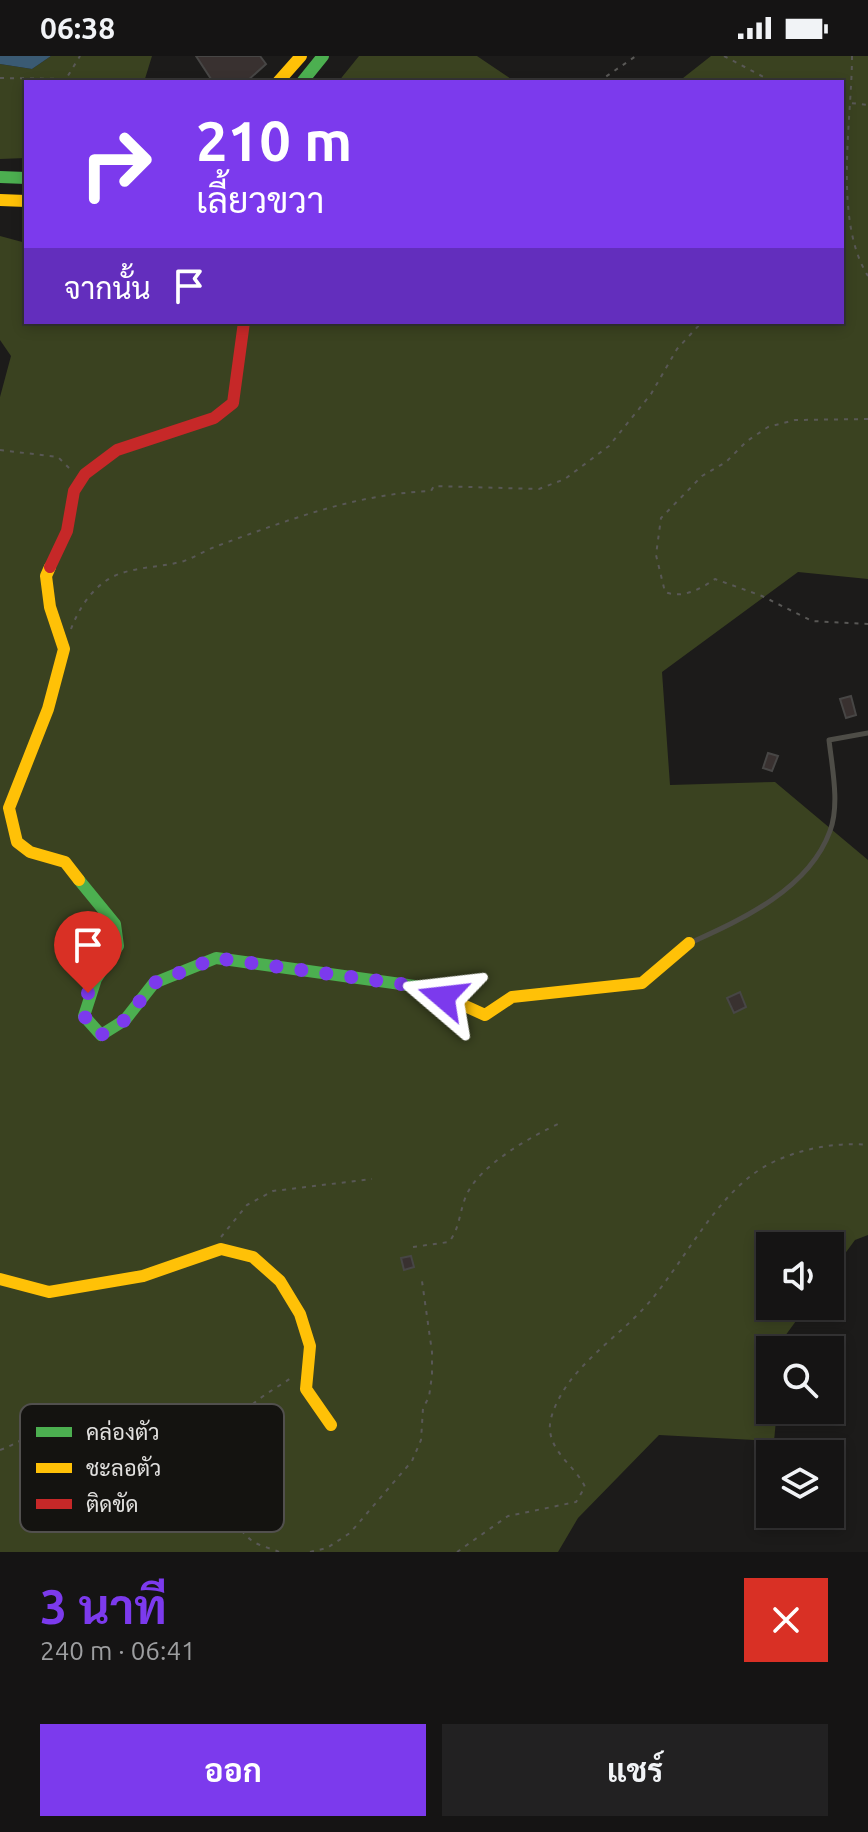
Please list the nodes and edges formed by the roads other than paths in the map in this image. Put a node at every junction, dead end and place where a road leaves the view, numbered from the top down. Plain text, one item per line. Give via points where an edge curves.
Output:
1 (300, 56) edge
2 (319, 61) edge
3 (280, 80) edge
4 (304, 80) edge
5 (0, 177) edge
6 (24, 178) edge
7 (0, 200) edge
8 (24, 201) edge
9 (244, 324) edge
10 (868, 733) edge
11 (689, 943) joint
12 (0, 1279) edge
13 (331, 1425) dead end

1 - 2 street
1 - 3 street
2 - 4 street
5 - 6 street
7 - 8 street
9 - 11 street via 233,403 214,418 117,450 85,474 74,491 67,531 46,576 64,649 48,709 9,808 17,842 30,852 65,862 115,924 118,946 101,966 84,1016 101,1035 125,1020 154,983 216,958 422,987 485,1015 512,997 642,983
10 - 11 lane via 829,740 831,829 811,867 746,918
12 - 13 street via 49,1292 143,1276 221,1249 249,1253 289,1294 306,1325 311,1349 305,1383

